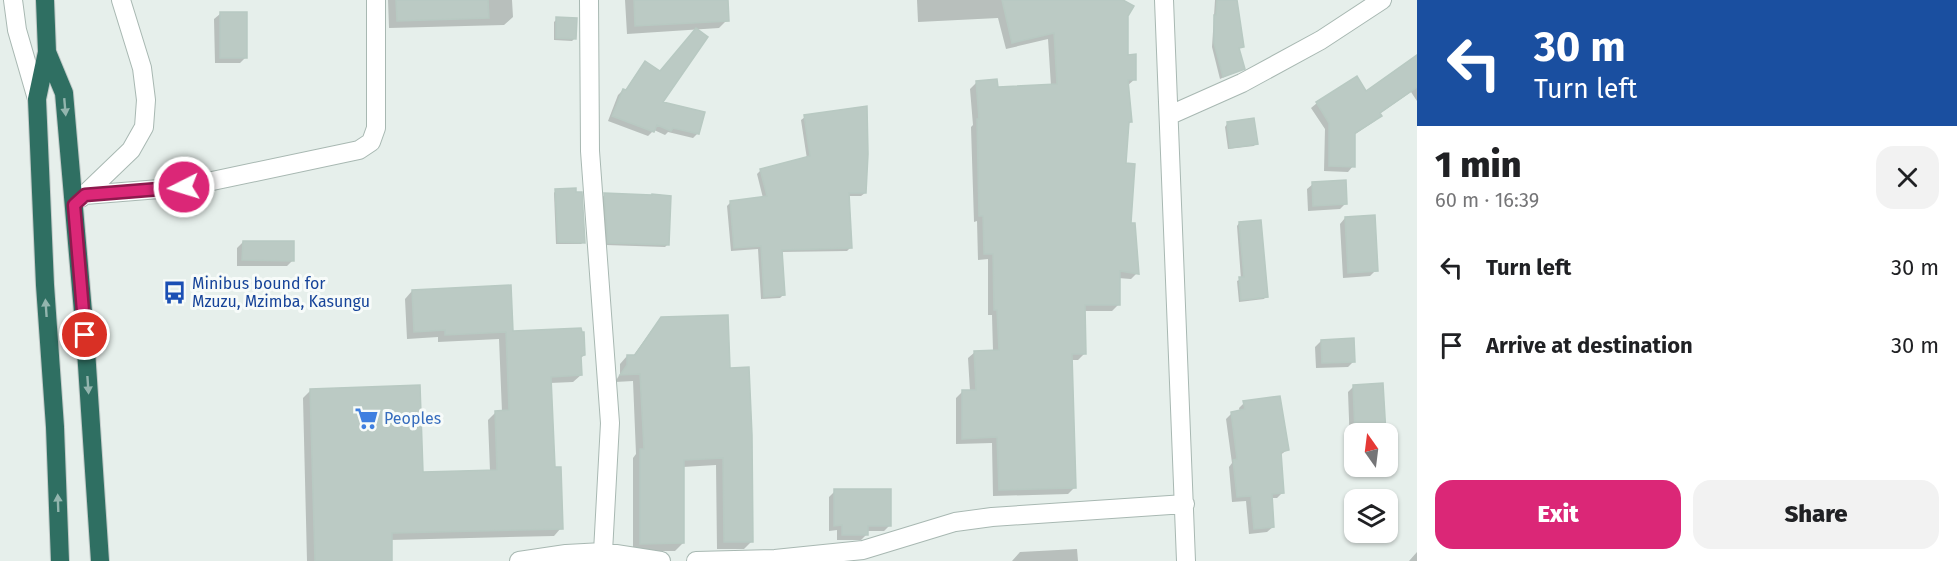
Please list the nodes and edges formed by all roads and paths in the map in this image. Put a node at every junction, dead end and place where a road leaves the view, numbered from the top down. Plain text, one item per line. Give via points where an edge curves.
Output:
1 (13, 0) edge
2 (45, 0) edge
3 (121, 0) edge
4 (376, 0) edge
5 (589, 0) edge
6 (1164, 0) edge
7 (1382, 0) edge
8 (47, 52) junction
9 (37, 99) junction
10 (1170, 115) junction
11 (79, 200) junction
12 (1185, 504) junction
13 (603, 552) junction
14 (60, 561) edge
15 (100, 561) edge
16 (519, 561) edge
17 (661, 561) edge
18 (696, 561) edge
19 (1186, 561) edge

1 - 9 street via 17,30
2 - 8 highway
3 - 11 street via 142,68 144,128 131,150
4 - 11 street via 376,128 371,142 359,150 184,187
5 - 13 street via 590,151 610,423
6 - 10 street
7 - 10 street via 1321,40 1242,83
8 - 9 highway
8 -> 11 highway via 64,93
14 -> 9 highway
10 - 12 street
11 -> 15 highway
12 - 18 street via 992,517 955,522 863,550 775,559
12 - 19 street
13 - 16 street
13 - 17 street

